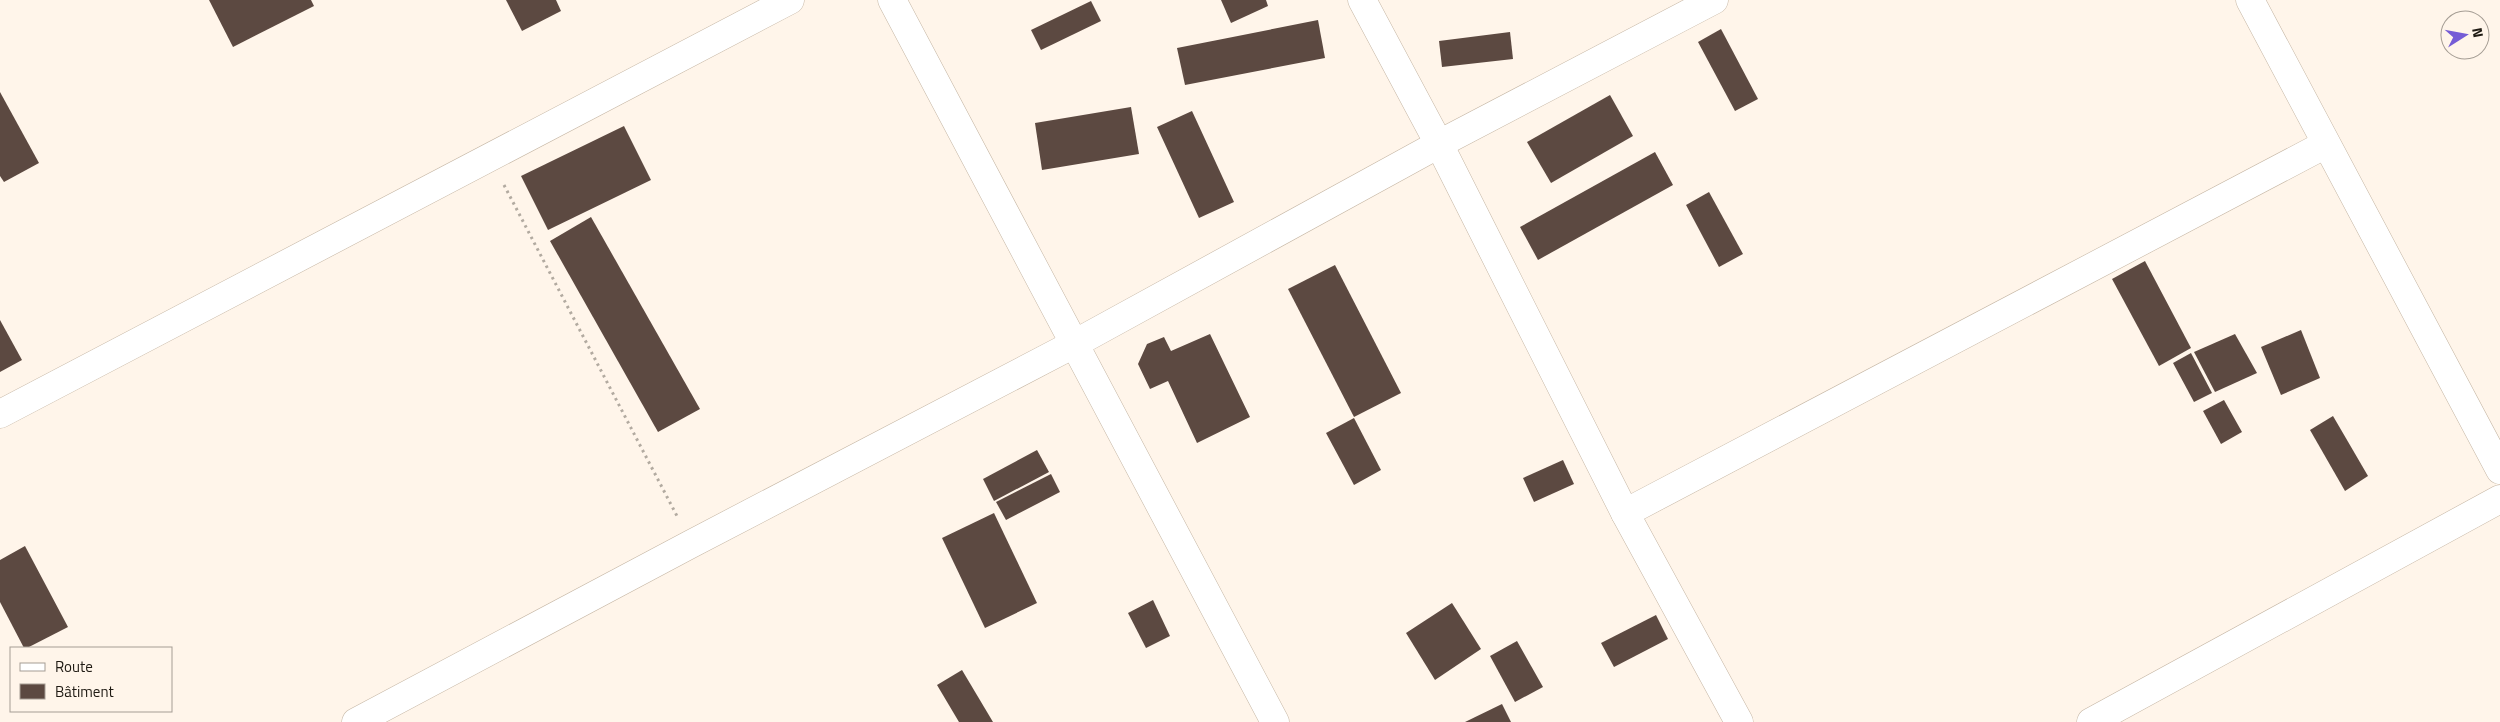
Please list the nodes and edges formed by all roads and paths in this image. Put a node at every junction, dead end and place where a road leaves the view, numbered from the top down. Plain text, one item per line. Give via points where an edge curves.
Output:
1 (790, 0) edge
2 (892, 0) edge
3 (1362, 0) edge
4 (1714, 0) edge
5 (2250, 0) edge
6 (1440, 144) junction
7 (2326, 144) junction
8 (489, 157) junction
9 (1074, 344) junction
10 (0, 414) edge
11 (2500, 470) edge
12 (2500, 499) edge
13 (1625, 513) junction
14 (691, 544) junction
15 (2127, 714) edge
16 (356, 722) edge
17 (1275, 722) edge
18 (1739, 722) edge
19 (2091, 722) edge

1 - 8 street
2 - 9 street
3 - 6 street
4 - 6 street
5 - 7 street
6 - 9 street
6 - 13 street
7 - 11 street
7 - 13 street
8 - 10 street
8 - 14 path
9 - 14 street
9 - 17 street
12 - 15 street
13 - 18 street
14 - 16 street
15 - 19 street

